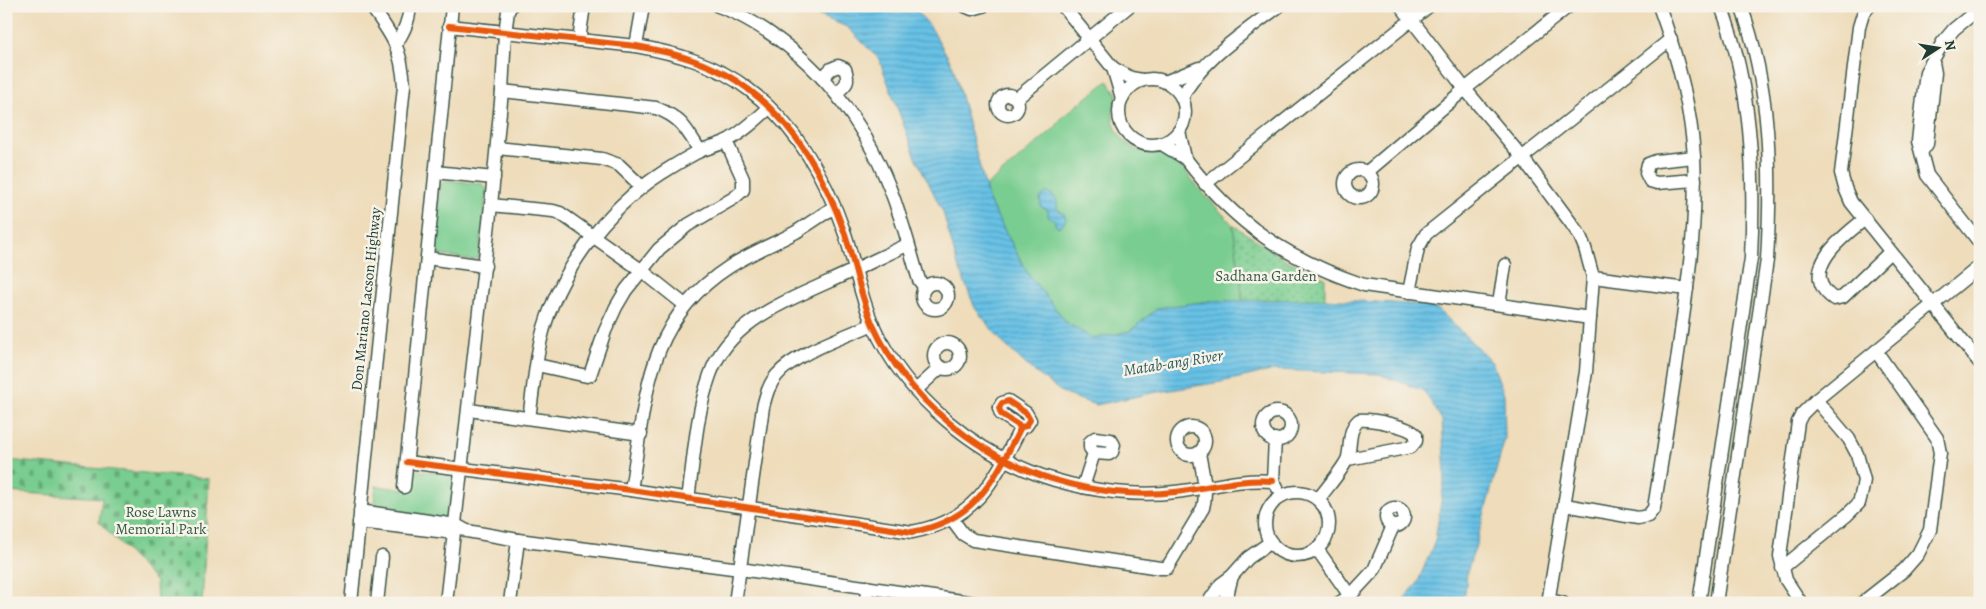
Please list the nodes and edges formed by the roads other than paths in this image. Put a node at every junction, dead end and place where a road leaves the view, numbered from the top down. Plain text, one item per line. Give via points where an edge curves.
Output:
1 (371, 6) edge
2 (410, 6) edge
3 (452, 6) edge
4 (511, 6) edge
5 (584, 6) edge
6 (643, 6) edge
7 (718, 6) edge
8 (965, 6) edge
9 (983, 6) edge
10 (1064, 6) edge
11 (1129, 6) edge
12 (1279, 6) edge
13 (1401, 6) edge
14 (1429, 6) edge
15 (1569, 6) edge
16 (1659, 6) edge
17 (1721, 6) edge
18 (1741, 6) edge
19 (1869, 6) edge
20 (1980, 8) edge
21 (1412, 20) junction
22 (449, 26) junction
23 (505, 33) junction
24 (1090, 38) junction
25 (1671, 39) junction
26 (579, 40) junction
27 (396, 44) junction
28 (636, 46) junction
29 (1204, 66) junction
30 (1113, 68) junction
31 (822, 78) junction
32 (1142, 80) junction
33 (1165, 82) junction
34 (1465, 89) junction
35 (502, 91) junction
36 (836, 93) junction
37 (1122, 98) junction
38 (1182, 98) junction
39 (1016, 99) dead end
40 (769, 108) junction
41 (1179, 131) junction
42 (726, 141) junction
43 (1162, 144) junction
44 (497, 148) junction
45 (700, 151) junction
46 (1522, 157) junction
47 (1694, 157) junction
48 (1185, 158) junction
49 (436, 172) junction
50 (1366, 172) dead end
51 (494, 178) junction
52 (1695, 180) junction
53 (1205, 184) junction
54 (642, 187) junction
55 (491, 205) junction
56 (834, 207) junction
57 (1865, 218) junction
58 (594, 237) junction
59 (1980, 244) edge
60 (907, 245) junction
61 (1890, 252) junction
62 (427, 258) junction
63 (1505, 265) dead end
64 (485, 266) junction
65 (1980, 266) edge
66 (641, 270) junction
67 (855, 270) junction
68 (1593, 277) junction
69 (925, 288) dead end
70 (1687, 289) junction
71 (1409, 292) junction
72 (1499, 304) junction
73 (1934, 304) junction
74 (685, 305) junction
75 (1590, 318) junction
76 (873, 324) junction
77 (1876, 351) junction
78 (1978, 358) edge
79 (537, 365) junction
80 (941, 367) dead end
81 (916, 390) junction
82 (1816, 400) junction
83 (469, 410) junction
84 (529, 418) junction
85 (1021, 427) dead end
86 (641, 434) junction
87 (1275, 439) dead end
88 (1094, 453) dead end
89 (1199, 453) dead end
90 (1005, 459) junction
91 (1348, 459) junction
92 (407, 462) junction
93 (462, 468) junction
94 (1273, 481) junction
95 (1083, 486) junction
96 (404, 487) dead end
97 (1205, 488) junction
98 (631, 490) junction
99 (1282, 495) junction
100 (688, 499) junction
101 (1318, 500) junction
102 (1565, 506) junction
103 (748, 508) junction
104 (366, 517) junction
105 (952, 518) junction
106 (1393, 526) dead end
107 (459, 530) junction
108 (518, 540) junction
109 (1271, 542) junction
110 (1317, 549) junction
111 (382, 557) dead end
112 (740, 568) junction
113 (1782, 568) junction
114 (1232, 576) junction
115 (868, 587) junction
116 (939, 600) edge
117 (1345, 600) edge
118 (1549, 602) edge
119 (351, 603) edge
120 (377, 603) edge
121 (446, 603) edge
122 (510, 603) edge
123 (735, 603) edge
124 (866, 603) edge
125 (975, 603) edge
126 (1208, 603) edge
127 (1225, 603) edge
128 (1564, 603) edge
129 (1699, 603) edge
130 (1716, 603) edge
131 (1801, 603) edge
132 (1862, 603) edge

1 - 27 street, Don Mariano Lacson Highway
2 - 27 street via 404,31
3 - 22 street
4 - 23 street
5 - 26 street
6 - 28 street
7 - 31 street via 762,28 793,50
8 - 9 street via 972,9
10 - 24 street
11 - 24 street
12 - 29 street
13 - 21 street
14 - 21 street
15 - 34 street
16 - 25 street
17 - 129 street via 1738,58 1745,95 1754,206 1751,258
18 - 130 street via 1762,92 1770,165 1770,204 1767,260
19 - 57 street via 1860,27 1841,173 1851,202
20 - 59 street via 1954,29 1933,62 1935,73 1926,111 1927,144 1922,151 1927,175
21 - 34 street
21 - 53 street
22 - 23 street
22 - 49 street
23 - 26 street
23 - 35 street
24 - 30 street
24 - 39 street
25 - 46 street
25 - 47 street via 1688,107
26 - 28 street
27 - 104 street, Don Mariano Lacson Highway via 404,86
28 - 40 street via 687,58 720,72 748,89
29 - 33 street
29 - 38 street
30 - 32 street
30 - 37 street
31 - 36 street
31 - 36 street via 838,66 846,69 846,85
32 - 33 street
32 - 37 street via 1129,88
33 - 38 street
34 - 46 street
34 - 50 street
35 - 44 street
35 - 45 street via 656,108 672,114 685,127
36 - 60 street via 875,156 899,214
37 - 43 street via 1119,117 1126,134 1143,144
38 - 41 street via 1184,120
40 - 42 street via 749,127
40 - 56 street via 810,159
41 - 43 street
41 - 48 street
42 - 45 street
42 - 66 street via 743,179 743,190 681,230
43 - 48 street
44 - 51 street
44 - 54 street via 602,159 619,165
45 - 54 street
46 - 68 street via 1580,236
46 - 71 street via 1426,234 1418,248
47 - 52 street
47 - 52 street via 1656,161 1648,164 1646,173 1650,181 1657,183
48 - 53 street
49 - 51 street
49 - 62 street
51 - 55 street
52 - 70 street
53 - 71 street via 1228,208 1291,255 1364,285
54 - 58 street
55 - 58 street via 560,213
55 - 64 street
56 - 67 street
56 - 74 street via 796,232 729,267
57 - 61 street
57 - 61 street via 1839,240 1823,263 1820,282 1825,290 1834,299 1843,297
58 - 66 street
58 - 79 street via 563,283 541,340
60 - 67 street
60 - 69 street
61 - 73 street
62 - 64 street
62 - 92 street
63 - 72 street
64 - 83 street
65 - 73 street
66 - 74 street
66 - 79 street via 616,307 590,375
67 - 76 street
67 - 100 street via 773,307 737,332 720,355 702,399
68 - 70 street
68 - 75 street
70 - 102 street via 1654,508 1648,516 1638,518
71 - 72 street
72 - 75 street
73 - 77 street
73 - 78 street
74 - 86 street via 670,326 652,366
75 - 102 street via 1586,372
76 - 81 street via 888,353
76 - 103 street via 800,357 776,376 763,407
77 - 82 street
77 - 132 street via 1937,438 1940,454 1930,530 1918,554 1904,570
79 - 84 street
80 - 81 street
81 - 90 street via 960,431
82 - 113 street via 1798,422 1781,542
82 - 113 street via 1858,454 1864,480 1862,491 1859,503 1847,515
83 - 84 street
83 - 93 street
84 - 86 street
85 - 90 street
86 - 98 street
87 - 94 street
88 - 95 street
89 - 97 street
90 - 95 street via 1055,480
90 - 105 street via 984,493
91 - 91 street via 1412,446 1416,435 1394,426 1359,420 1349,441
91 - 101 street
92 - 93 street
92 - 96 street
93 - 98 street
93 - 107 street
94 - 97 street via 1248,480
94 - 99 street
95 - 97 street via 1147,494
97 - 105 street via 1206,499 1200,517 1167,568 973,540 963,534
98 - 100 street
99 - 101 street via 1301,492
99 - 109 street via 1266,516 1266,532
100 - 103 street
101 - 110 street via 1325,509 1328,530
102 - 118 street
103 - 105 street via 912,532 931,528
103 - 112 street
104 - 107 street
104 - 119 street, Don Mariano Lacson Highway
106 - 117 street via 1374,570
107 - 108 street
107 - 121 street
108 - 112 street
108 - 122 street
109 - 110 street via 1287,554 1302,555
109 - 114 street via 1248,558
110 - 117 street
111 - 120 street
112 - 115 street
112 - 123 street
113 - 131 street
114 - 126 street via 1221,584
114 - 127 street
115 - 116 street
115 - 124 street
116 - 125 street
118 - 128 street

